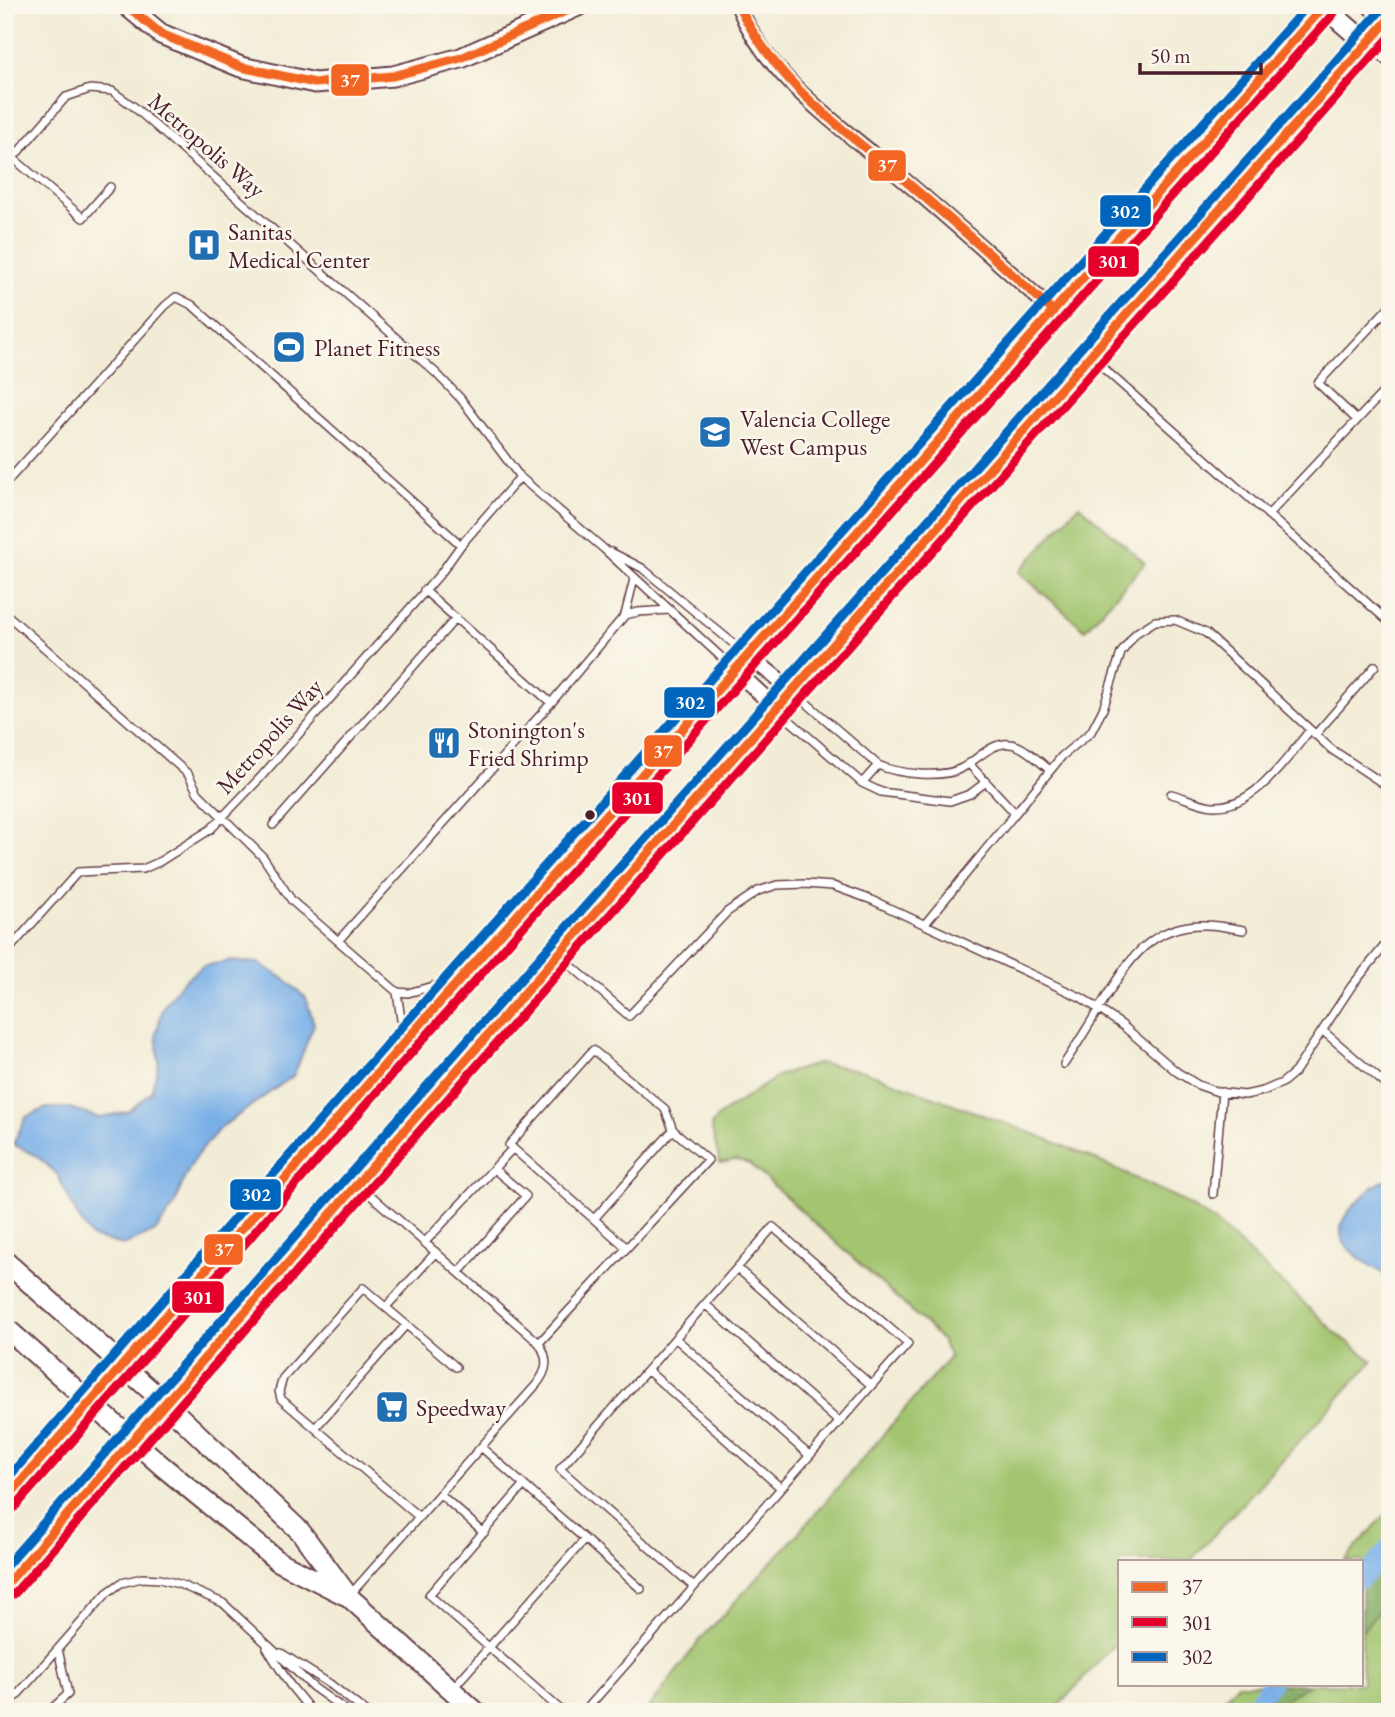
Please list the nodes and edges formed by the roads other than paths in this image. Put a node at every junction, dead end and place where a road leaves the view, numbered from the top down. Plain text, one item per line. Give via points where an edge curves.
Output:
1 (126, 5) edge
2 (580, 5) edge
3 (738, 5) edge
4 (1324, 6) edge
5 (1385, 17) edge
6 (1367, 44) junction
7 (1390, 65) edge
8 (13, 158) junction
9 (5, 167) edge
10 (110, 187) dead end
11 (1390, 306) edge
12 (1054, 311) junction
13 (1090, 356) junction
14 (1390, 385) edge
15 (1357, 420) junction
16 (520, 477) junction
17 (5, 484) edge
18 (1268, 515) junction
19 (461, 545) junction
20 (604, 549) junction
21 (634, 579) junction
22 (424, 590) junction
23 (668, 610) junction
24 (5, 613) edge
25 (625, 615) junction
26 (456, 618) junction
27 (1390, 623) edge
28 (742, 663) junction
29 (1375, 666) dead end
30 (793, 691) junction
31 (551, 703) junction
32 (777, 709) junction
33 (1313, 732) junction
34 (969, 764) junction
35 (878, 765) junction
36 (1050, 770) junction
37 (986, 782) junction
38 (862, 783) junction
39 (1390, 788) edge
40 (1171, 794) dead end
41 (1015, 813) junction
42 (223, 816) junction
43 (272, 825) dead end
44 (925, 925) junction
45 (1243, 930) dead end
46 (1390, 939) edge
47 (338, 941) junction
48 (5, 954) edge
49 (558, 955) junction
50 (464, 975) junction
51 (397, 992) junction
52 (1099, 1009) junction
53 (1323, 1031) junction
54 (403, 1044) junction
55 (1065, 1064) dead end
56 (1390, 1088) edge
57 (1222, 1092) junction
58 (673, 1130) junction
59 (513, 1148) junction
60 (494, 1169) junction
61 (357, 1183) junction
62 (1213, 1194) dead end
63 (594, 1219) junction
64 (425, 1242) junction
65 (627, 1248) junction
66 (436, 1252) junction
67 (5, 1261) edge
68 (737, 1268) junction
69 (459, 1272) junction
70 (705, 1304) junction
71 (386, 1307) junction
72 (407, 1325) junction
73 (5, 1326) edge
74 (675, 1338) junction
75 (539, 1343) junction
76 (123, 1364) junction
77 (456, 1367) dead end
78 (647, 1370) junction
79 (871, 1385) junction
80 (91, 1402) junction
81 (165, 1403) junction
82 (839, 1422) junction
83 (315, 1428) junction
84 (132, 1440) junction
85 (481, 1447) junction
86 (809, 1455) junction
87 (524, 1485) junction
88 (780, 1488) junction
89 (440, 1494) junction
90 (5, 1500) edge
91 (419, 1517) junction
92 (484, 1533) junction
93 (585, 1539) junction
94 (5, 1586) edge
95 (694, 1587) junction
96 (641, 1589) dead end
97 (349, 1597) junction
98 (262, 1641) junction
99 (489, 1647) junction
100 (58, 1649) junction
101 (461, 1703) edge
102 (5, 1709) edge
103 (48, 1712) edge
104 (312, 1712) edge
105 (348, 1712) edge
106 (366, 1712) edge
107 (563, 1712) edge
108 (584, 1712) edge

1 - 2 street via 161,34 241,67 315,82 393,76 461,58
3 - 12 street via 758,44 802,95
4 - 6 street
4 - 12 main road
5 - 6 main road
6 - 7 lane
6 - 13 main road
8 - 9 lane, Metropolis Way
8 - 10 lane via 83,218
8 - 16 lane, Metropolis Way via 66,97 90,89 112,92 436,373
11 - 15 lane via 1318,383
12 - 28 main road
13 - 18 lane
13 - 30 main road
14 - 15 lane
15 - 18 lane
16 - 19 lane, Metropolis Way
16 - 20 lane, Metropolis Way
17 - 19 lane via 176,297 192,304
18 - 27 lane
19 - 22 lane, Metropolis Way
20 - 21 lane
20 - 28 lane via 642,568
21 - 23 lane
21 - 25 lane
22 - 26 lane
22 - 42 lane, Metropolis Way
23 - 25 lane
23 - 28 lane
24 - 42 lane via 188,774 198,793
25 - 31 lane
26 - 31 lane
26 - 43 lane
28 - 30 street
28 - 32 street
28 - 50 main road
29 - 33 lane
30 - 32 main road
30 - 35 lane
31 - 47 lane
32 - 38 lane
32 - 49 main road
33 - 36 lane via 1206,633 1174,620 1155,621 1136,633 1121,653 1091,732
33 - 39 lane
33 - 40 lane via 1266,784 1237,800 1214,806
34 - 35 lane via 960,770 923,775 892,772
34 - 36 lane via 1002,744 1013,744
34 - 37 lane
35 - 38 lane
36 - 41 lane
37 - 38 lane via 950,801 894,795
37 - 41 lane
41 - 44 lane
42 - 47 lane via 263,857 292,901
42 - 48 lane, Metropolis Way via 201,837 143,869 78,872
44 - 49 lane via 833,886 777,885 758,891 727,912 629,1016
44 - 52 lane
45 - 52 lane via 1205,925 1176,928 1154,938 1129,961
46 - 53 lane
47 - 51 lane
49 - 61 main road
50 - 51 lane via 432,988
50 - 54 main road
51 - 54 lane
52 - 55 lane
52 - 57 lane via 1177,1072 1198,1086
53 - 56 lane
53 - 57 lane via 1282,1083 1245,1095
54 - 76 main road
57 - 62 lane
58 - 59 lane via 665,1110 593,1050 509,1145
58 - 63 lane
58 - 65 lane via 708,1160
59 - 60 lane
59 - 63 lane
60 - 64 lane
60 - 69 lane via 526,1196
61 - 64 lane
61 - 81 main road
63 - 65 lane
64 - 66 lane
65 - 75 lane
66 - 69 lane
66 - 71 lane
67 - 76 street
68 - 70 lane
68 - 79 lane
68 - 79 lane via 773,1227 908,1344
69 - 75 lane
70 - 74 lane
70 - 82 lane
71 - 72 lane
71 - 83 lane via 363,1288 283,1378 281,1399
72 - 77 lane
72 - 83 lane
73 - 80 street
74 - 78 lane
74 - 86 lane
75 - 85 lane via 545,1353 545,1373
76 - 80 main road
76 - 81 street
78 - 88 lane
78 - 95 lane via 560,1469
79 - 82 lane
80 - 84 street
80 - 90 main road
81 - 84 main road
81 - 97 street via 300,1531
82 - 86 lane
83 - 91 lane
84 - 94 main road
84 - 97 street via 278,1561
85 - 87 lane
85 - 89 lane
86 - 88 lane
87 - 92 lane
87 - 93 lane
88 - 95 lane
89 - 91 lane
89 - 92 lane
91 - 97 lane
92 - 99 lane via 429,1595
93 - 96 lane
93 - 99 lane
95 - 108 lane
97 - 101 street
98 - 100 lane via 223,1603 179,1584 142,1578 121,1583 107,1593
98 - 104 lane
98 - 105 lane
98 - 106 lane
99 - 101 lane
99 - 107 lane
100 - 102 lane
100 - 103 lane via 68,1694

